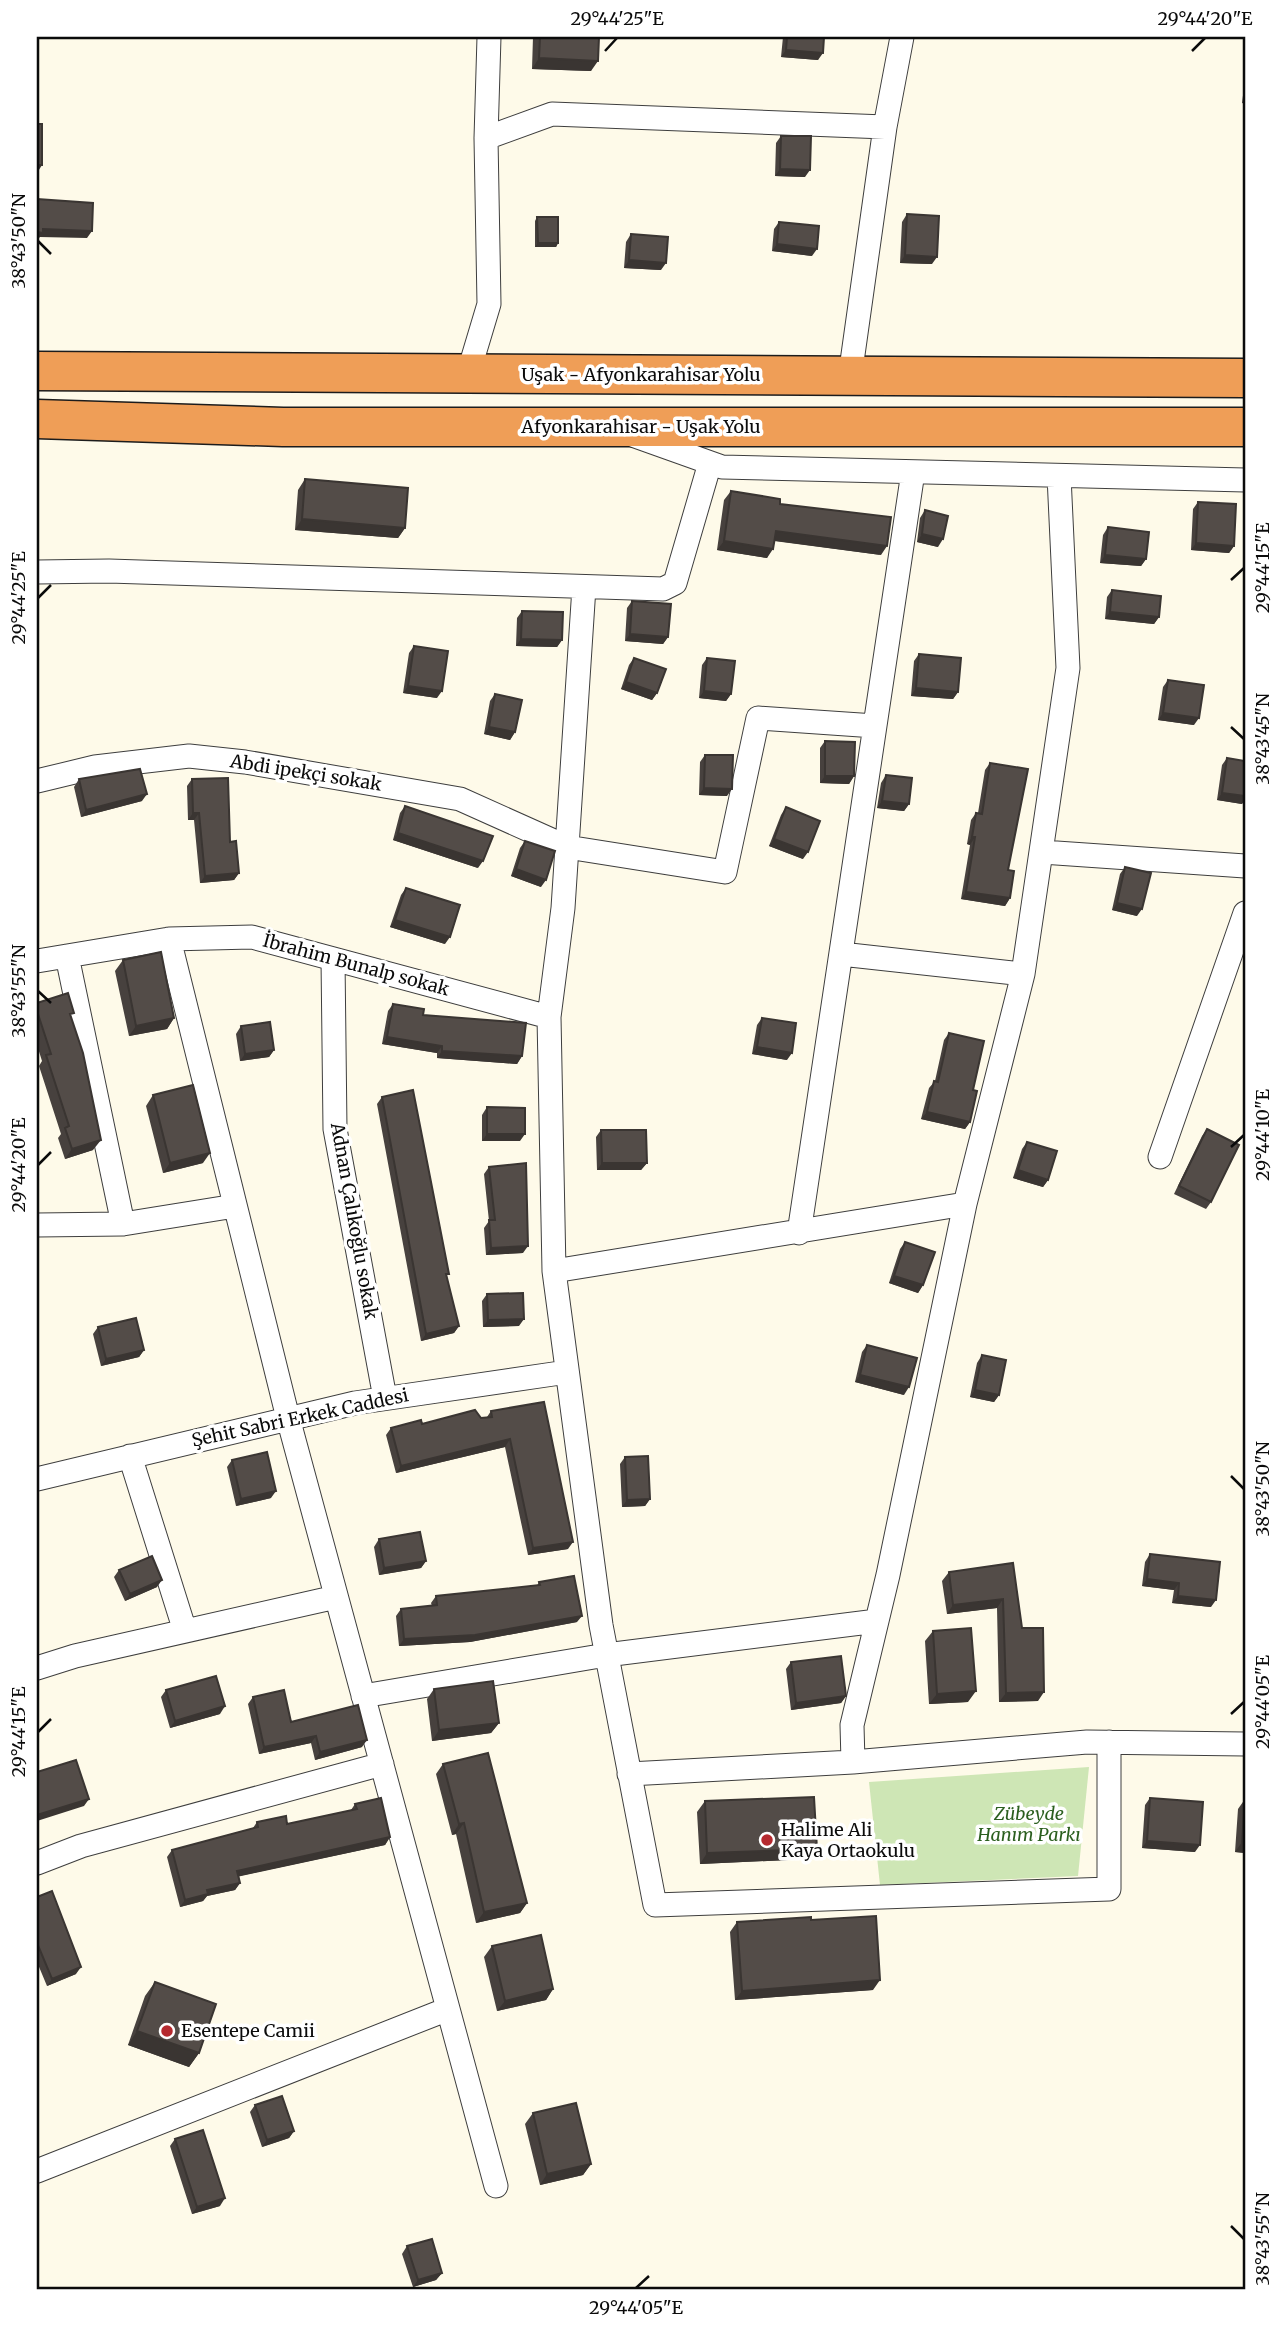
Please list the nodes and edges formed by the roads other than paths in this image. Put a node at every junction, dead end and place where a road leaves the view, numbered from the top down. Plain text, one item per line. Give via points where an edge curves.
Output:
1 (489, 37) edge
2 (902, 37) edge
3 (885, 127) junction
4 (486, 138) junction
5 (37, 371) edge
6 (468, 374) junction
7 (850, 376) junction
8 (1245, 378) edge
9 (37, 419) edge
10 (611, 427) junction
11 (1245, 427) edge
12 (710, 463) junction
13 (913, 472) junction
14 (1059, 475) junction
15 (1245, 480) edge
16 (37, 572) edge
17 (584, 587) junction
18 (875, 726) junction
19 (37, 780) edge
20 (567, 847) junction
21 (1042, 852) junction
22 (1245, 866) edge
23 (1245, 913) edge
24 (169, 939) junction
25 (841, 954) junction
26 (67, 956) junction
27 (333, 959) junction
28 (37, 961) edge
29 (1023, 974) junction
30 (549, 1017) junction
31 (1160, 1157) dead end
32 (965, 1204) junction
33 (235, 1206) junction
34 (123, 1224) junction
35 (37, 1225) edge
36 (799, 1233) junction
37 (554, 1271) junction
38 (567, 1372) junction
39 (385, 1398) junction
40 (288, 1418) junction
41 (130, 1456) junction
42 (37, 1479) edge
43 (336, 1597) junction
44 (877, 1620) junction
45 (185, 1631) junction
46 (606, 1655) junction
47 (37, 1668) edge
48 (363, 1696) junction
49 (1110, 1742) junction
50 (1245, 1744) edge
51 (853, 1762) junction
52 (382, 1764) junction
53 (629, 1774) junction
54 (37, 1863) edge
55 (448, 2009) junction
56 (37, 2171) edge
57 (496, 2186) dead end

1 - 4 street
2 - 3 street
3 - 4 street via 552,114
3 - 7 street
4 - 6 street via 489,304
5 - 6 highway, Uşak - Afyonkarahisar Yolu
6 - 7 highway, Uşak - Afyonkarahisar Yolu
7 - 8 highway, Uşak - Afyonkarahisar Yolu
9 - 10 highway, Afyonkarahisar - Uşak Yolu via 283,427
10 - 11 highway, Afyonkarahisar - Uşak Yolu
10 - 12 street
12 - 13 street
12 - 17 street via 675,583 663,589
13 - 14 street
13 - 18 street
14 - 15 street
14 - 21 street via 1068,668
16 - 17 street
17 - 20 street
18 - 20 street, Abdi ipekçi sokak via 758,718 725,872
18 - 25 street
19 - 20 street, Abdi ipekçi sokak via 189,755 245,762 460,799
20 - 30 street
21 - 22 street
21 - 29 street
23 - 31 street
24 - 26 street, İbrahim Bunalp sokak
24 - 27 street, İbrahim Bunalp sokak via 252,937
24 - 33 street
25 - 29 street
25 - 36 street
26 - 28 street, İbrahim Bunalp sokak
26 - 34 street
27 - 30 street, İbrahim Bunalp sokak
27 - 39 street, Adnan Çalıkoğlu sokak via 335,1129
29 - 32 street
30 - 37 street
32 - 36 street
32 - 44 street
33 - 34 street
33 - 40 street
34 - 35 street
36 - 37 street
37 - 38 street
38 - 39 street, Şehit Sabri Erkek Caddesi
38 - 46 street
39 - 40 street, Şehit Sabri Erkek Caddesi
40 - 41 street, Şehit Sabri Erkek Caddesi
40 - 43 street
41 - 42 street, Şehit Sabri Erkek Caddesi
41 - 45 street
43 - 45 street
43 - 48 street
44 - 46 street
44 - 51 street via 852,1725
45 - 47 street
46 - 48 street
46 - 53 street
48 - 52 street
49 - 50 street
49 - 51 street
49 - 53 street via 1109,1889 655,1905
51 - 53 street
52 - 54 street via 81,1846
52 - 55 street
55 - 56 street
55 - 57 street

